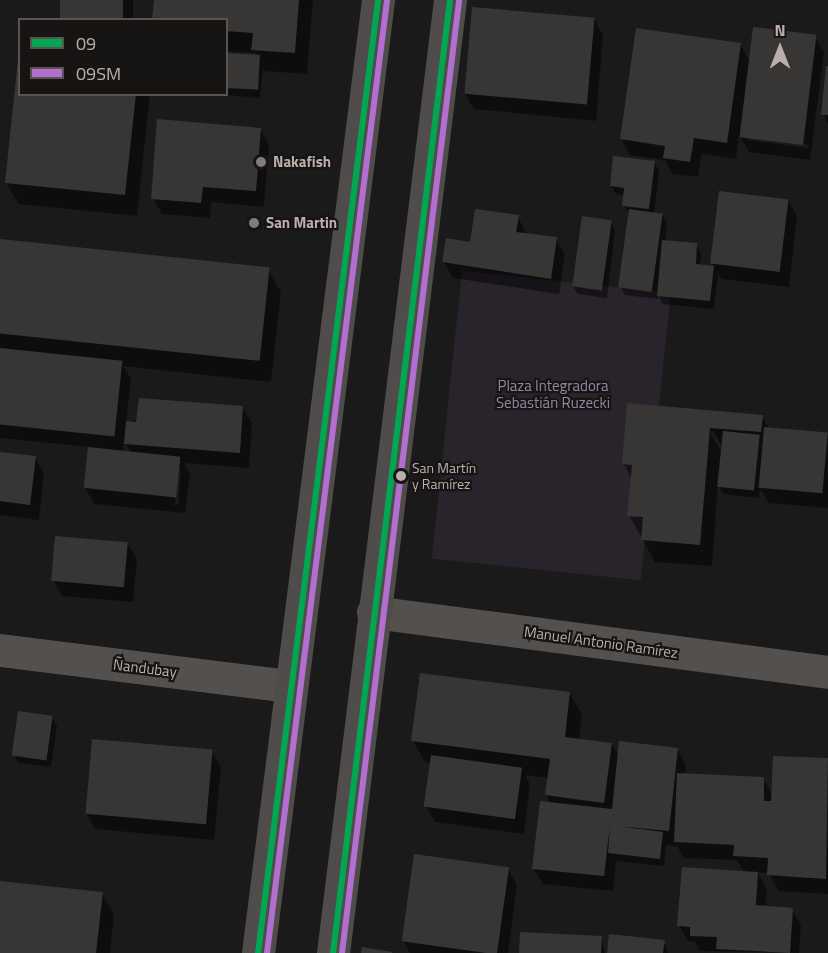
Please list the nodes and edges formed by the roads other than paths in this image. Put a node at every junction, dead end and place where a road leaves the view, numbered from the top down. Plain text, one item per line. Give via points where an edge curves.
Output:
1 (378, 0) edge
2 (450, 0) edge
3 (373, 612) junction
4 (0, 650) edge
5 (828, 672) edge
6 (290, 686) junction
7 (258, 953) edge
8 (333, 953) edge

1 - 6 main road
2 - 3 main road
3 - 5 street, Manuel Antonio Ramírez
3 - 8 main road
4 - 6 street, Ñandubay
6 - 7 main road

